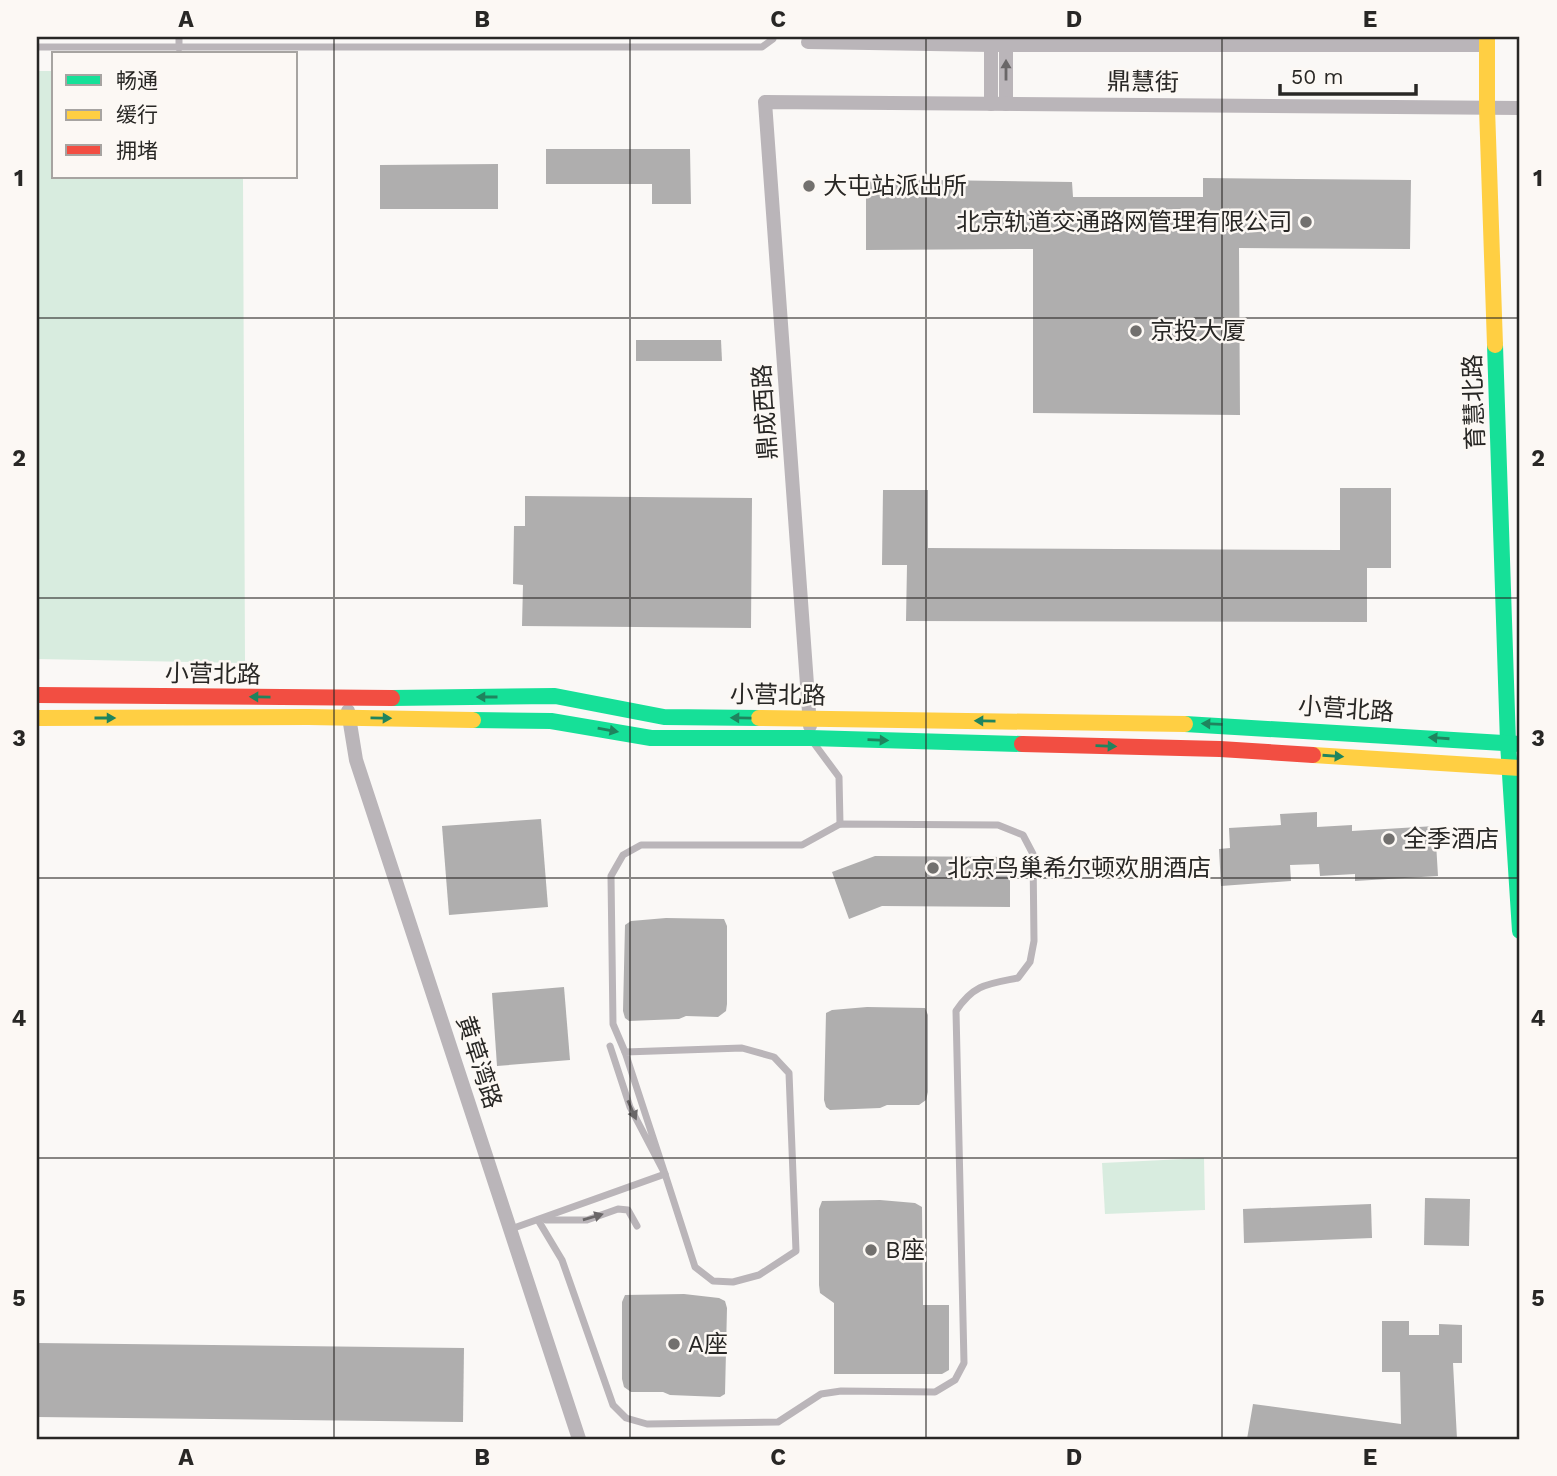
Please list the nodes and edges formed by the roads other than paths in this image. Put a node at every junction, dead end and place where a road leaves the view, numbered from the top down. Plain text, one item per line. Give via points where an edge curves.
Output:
1 (179, 37) edge
2 (358, 37) edge
3 (773, 37) edge
4 (998, 41) edge
5 (1487, 41) edge
6 (808, 42) dead end
7 (37, 47) edge
8 (179, 48) junction
9 (359, 48) junction
10 (765, 102) joint
11 (998, 104) junction
12 (1487, 108) junction
13 (1520, 108) edge
14 (37, 695) edge
15 (343, 698) junction
16 (37, 718) edge
17 (350, 718) junction
18 (810, 718) junction
19 (810, 738) junction
20 (1514, 744) edge
21 (1515, 767) edge
22 (840, 824) junction
23 (1520, 931) edge
24 (610, 1046) dead end
25 (625, 1052) junction
26 (665, 1174) junction
27 (538, 1220) junction
28 (637, 1226) dead end
29 (510, 1230) junction
30 (579, 1439) edge

1 - 8 lane
2 - 9 lane
3 - 9 lane via 762,47
4 - 5 street
4 - 6 street
4 - 11 street
5 - 12 street, 育慧北路
7 - 8 lane
8 - 9 lane
10 - 11 street, 鼎慧街
10 - 18 street, 鼎成西路
11 - 12 street, 鼎慧街
12 - 13 street, 鼎慧街
12 - 20 street, 育慧北路
15 -> 14 street, 小营北路
15 - 17 street, 黄草湾路
18 -> 15 street, 小营北路 via 664,717 555,696
16 -> 17 street, 小营北路
17 -> 19 street, 小营北路 via 551,721 651,738
17 - 29 street, 黄草湾路 via 356,760
18 - 19 street, 鼎成西路
20 -> 18 street, 小营北路 via 1218,724
19 -> 21 street, 小营北路 via 1220,749
19 - 22 lane via 839,777
20 - 21 street, 育慧北路
21 - 23 street, 育慧北路
22 - 25 lane via 802,845 641,845 623,855 611,876 613,1024
22 - 27 lane via 998,825 1023,835 1032,854 1034,941 1030,962 1018,978 985,985 967,995 957,1011 964,1363 955,1380 935,1392 821,1394 778,1422 647,1424 626,1418 613,1405 562,1260
24 -> 26 lane via 630,1107
25 - 26 lane
25 - 26 lane via 742,1048 774,1057 789,1073 796,1251 759,1275 733,1282 713,1281 695,1267
26 - 27 lane
27 -> 28 lane via 587,1220 618,1209 628,1210
27 - 29 lane
29 - 30 street, 黄草湾路

